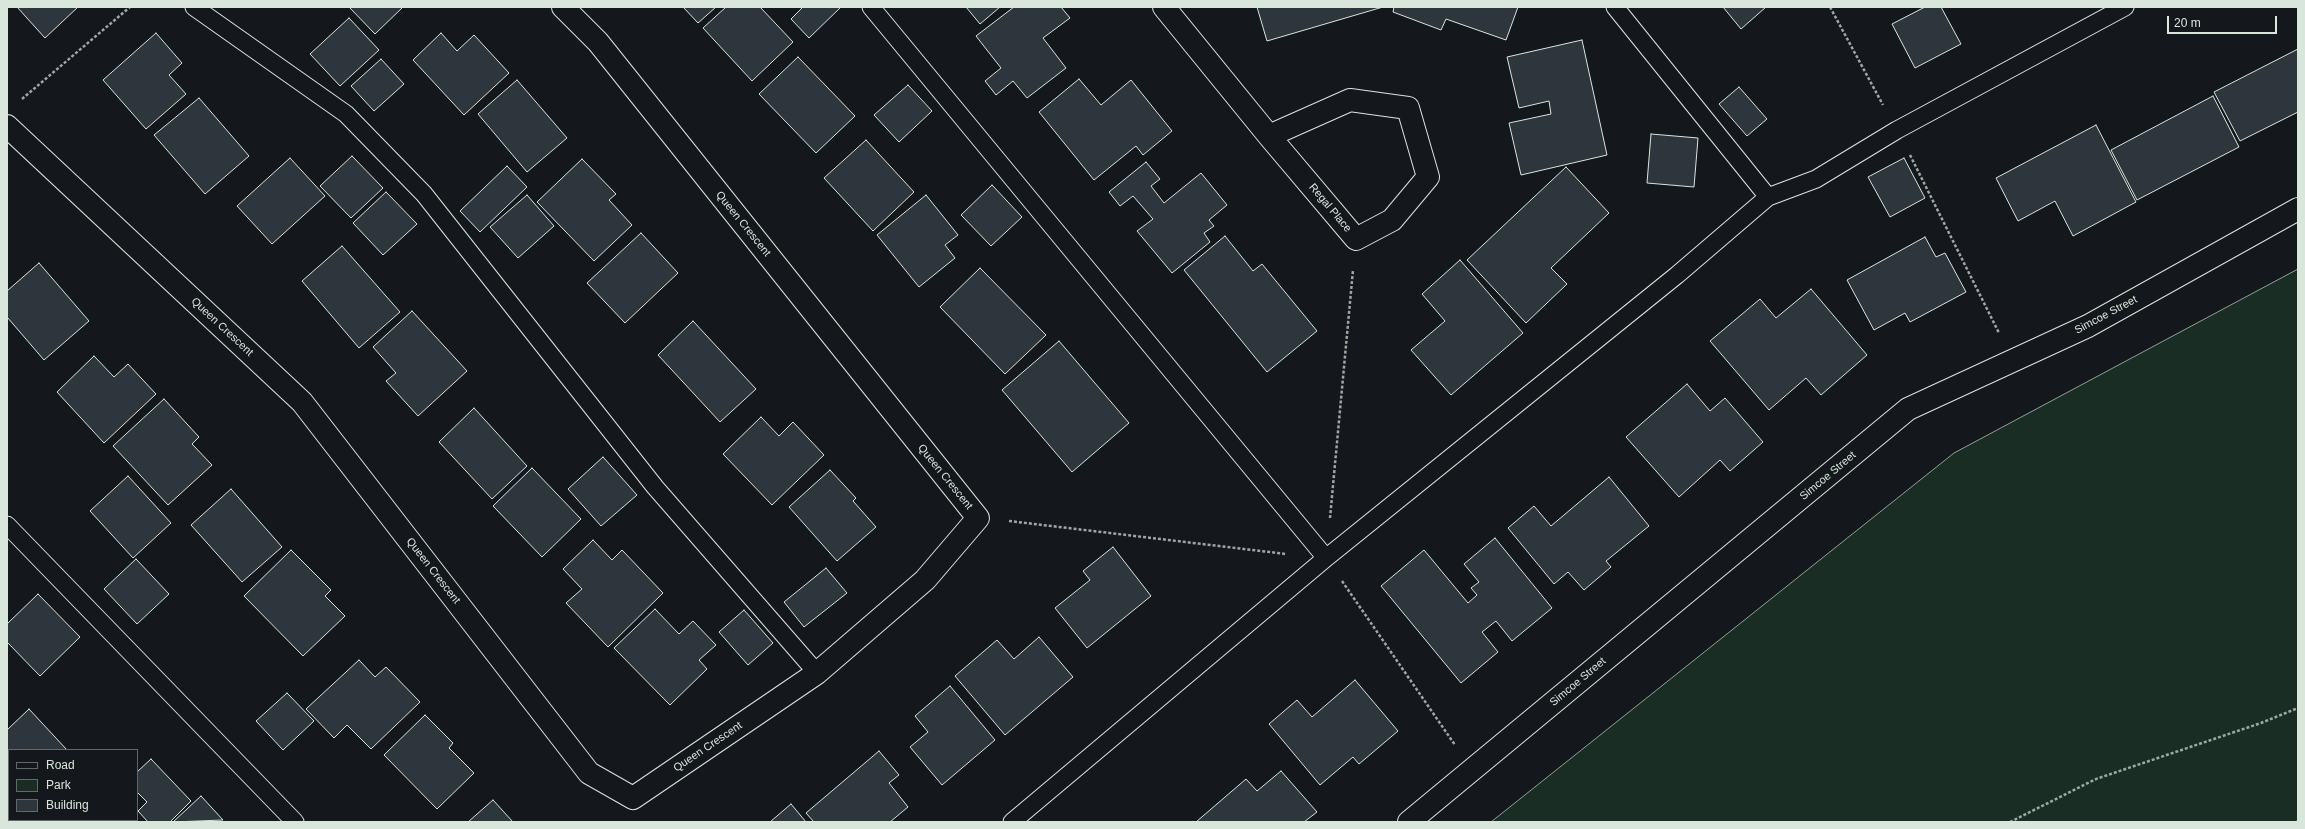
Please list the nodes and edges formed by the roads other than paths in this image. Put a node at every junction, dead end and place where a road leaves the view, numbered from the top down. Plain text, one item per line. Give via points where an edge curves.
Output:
1 (194, 7) edge
2 (563, 7) edge
3 (871, 7) edge
4 (1164, 7) edge
5 (1615, 7) edge
6 (2125, 7) edge
7 (7, 126) edge
8 (1269, 136) junction
9 (1768, 197) junction
10 (2298, 209) edge
11 (7, 525) edge
12 (1326, 558) junction
13 (817, 673) junction
14 (295, 822) edge
15 (1012, 822) edge
16 (1409, 822) edge

1 - 13 lane via 346,114 424,194 654,487
2 - 13 street, Queen Crescent via 598,42 978,518 925,580
3 - 12 lane
4 - 8 street, Regal Place
5 - 9 lane
6 - 9 lane via 1897,130 1816,179
7 - 13 street, Queen Crescent via 302,402 588,772 633,798
8 - 8 street, Regal Place via 1350,100 1408,108 1428,177 1392,220 1356,239
9 - 12 lane via 1677,275
10 - 16 street, Simcoe Street via 2088,326 1908,409
11 - 14 lane
12 - 15 lane

